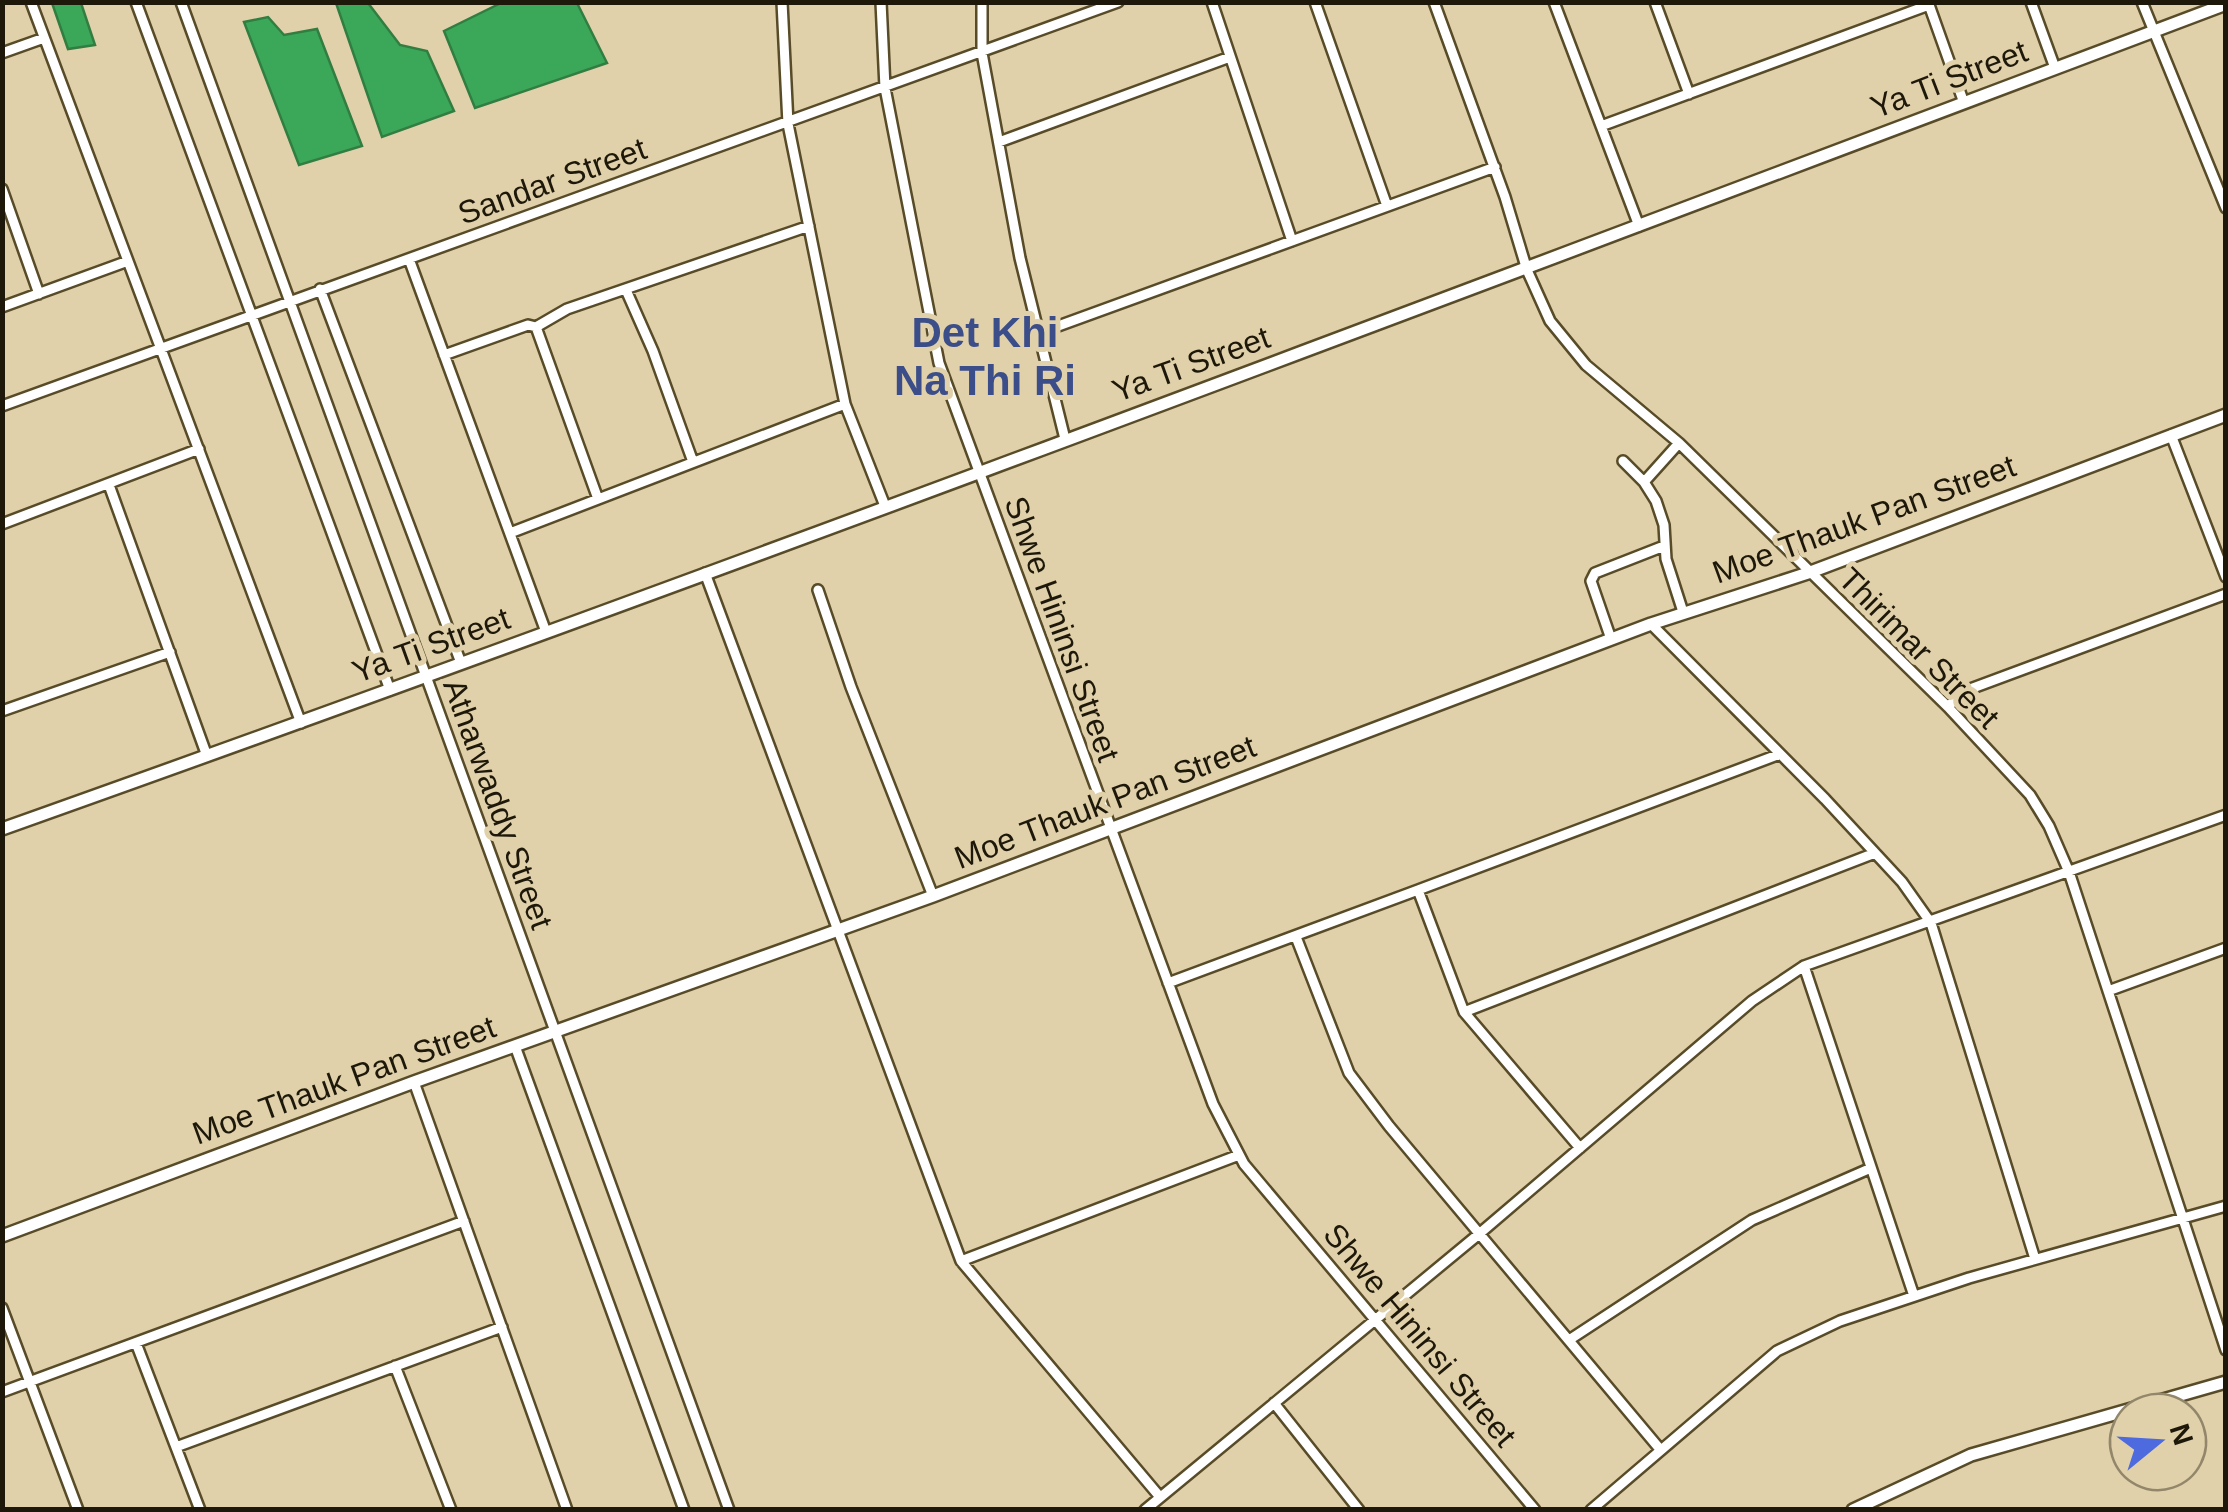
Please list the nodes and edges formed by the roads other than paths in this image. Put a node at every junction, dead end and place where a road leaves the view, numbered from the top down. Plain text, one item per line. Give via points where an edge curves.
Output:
1 (31, 2) edge
2 (136, 2) edge
3 (180, 2) edge
4 (782, 2) edge
5 (881, 2) edge
6 (982, 2) edge
7 (1118, 2) edge
8 (1212, 2) edge
9 (1316, 2) edge
10 (1434, 2) edge
11 (1554, 2) edge
12 (1656, 2) edge
13 (2032, 2) edge
14 (2142, 2) edge
15 (1929, 4) edge
16 (2226, 4) edge
17 (2153, 31) junction
18 (44, 38) junction
19 (2, 53) edge
20 (982, 53) junction
21 (1230, 57) junction
22 (2056, 68) junction
23 (886, 88) junction
24 (1689, 94) junction
25 (1964, 102) junction
26 (788, 124) junction
27 (1602, 126) junction
28 (999, 142) junction
29 (1494, 167) junction
30 (3, 194) edge
31 (1387, 206) junction
32 (2226, 208) edge
33 (809, 226) junction
34 (1640, 226) junction
35 (1292, 241) junction
36 (409, 259) junction
37 (128, 261) junction
38 (1527, 270) junction
39 (320, 289) junction
40 (626, 290) junction
41 (39, 294) junction
42 (288, 299) junction
43 (2, 307) edge
44 (253, 312) junction
45 (536, 327) junction
46 (1039, 333) junction
47 (160, 347) junction
48 (444, 356) junction
49 (846, 404) junction
50 (2, 406) edge
51 (2226, 415) edge
52 (2171, 435) junction
53 (1066, 440) junction
54 (1679, 443) junction
55 (199, 449) junction
56 (1623, 461) dead end
57 (693, 462) junction
58 (978, 472) junction
59 (1644, 482) junction
60 (109, 485) junction
61 (598, 499) junction
62 (884, 506) junction
63 (2, 524) edge
64 (510, 533) junction
65 (1664, 546) junction
66 (706, 573) junction
67 (1808, 573) junction
68 (2226, 577) edge
69 (818, 590) dead end
70 (2226, 594) edge
71 (1683, 612) junction
72 (1651, 624) junction
73 (546, 632) junction
74 (1610, 639) junction
75 (170, 652) junction
76 (462, 663) junction
77 (426, 676) junction
78 (390, 690) junction
79 (1948, 707) junction
80 (2, 711) edge
81 (301, 723) junction
82 (1780, 754) junction
83 (207, 756) junction
84 (2226, 815) edge
85 (2, 829) edge
86 (1110, 830) junction
87 (1875, 853) junction
88 (2069, 872) junction
89 (1418, 890) junction
90 (933, 896) junction
91 (1931, 923) junction
92 (840, 930) junction
93 (1296, 937) junction
94 (2226, 948) edge
95 (1804, 966) junction
96 (1168, 983) junction
97 (2108, 991) junction
98 (1464, 1012) junction
99 (553, 1032) junction
100 (515, 1046) junction
101 (414, 1082) junction
102 (1580, 1148) junction
103 (1240, 1154) junction
104 (1871, 1168) junction
105 (2226, 1206) edge
106 (2184, 1219) junction
107 (464, 1221) junction
108 (1479, 1234) junction
109 (2, 1236) edge
110 (2035, 1259) junction
111 (961, 1261) junction
112 (1914, 1296) junction
113 (2, 1308) edge
114 (1374, 1321) junction
115 (502, 1327) junction
116 (1568, 1340) junction
117 (136, 1343) junction
118 (2226, 1350) edge
119 (395, 1366) junction
120 (32, 1382) junction
121 (2226, 1382) edge
122 (2, 1392) edge
123 (1274, 1403) junction
124 (176, 1446) junction
125 (1659, 1448) junction
126 (1160, 1498) junction
127 (78, 1510) edge
128 (200, 1510) edge
129 (451, 1510) edge
130 (567, 1510) edge
131 (684, 1510) edge
132 (729, 1510) edge
133 (1145, 1510) edge
134 (1359, 1510) edge
135 (1535, 1510) edge
136 (1591, 1510) edge
137 (1853, 1510) edge

1 - 18 street
2 - 44 street
3 - 42 street, Atharwaddy Street
4 - 26 street
5 - 23 street, Shwe Hininsi Street
6 - 20 street
7 - 20 street, Sandar Street
8 - 21 street
9 - 31 street
10 - 29 street, Thirimar Street
11 - 27 street
12 - 24 street
13 - 22 street
14 - 17 street
15 - 24 street
15 - 25 street
16 - 17 street, Ya Ti Street
17 - 22 street, Ya Ti Street
17 - 32 street
18 - 19 street
18 - 37 street
20 - 23 street, Sandar Street
20 - 28 street
21 - 28 street
21 - 35 street
22 - 25 street, Ya Ti Street
23 - 26 street, Sandar Street
23 - 58 street, Shwe Hininsi Street via 939,363
24 - 27 street
25 - 34 street, Ya Ti Street
26 - 33 street
26 - 36 street, Sandar Street
27 - 34 street
28 - 46 street
29 - 31 street
29 - 38 street, Thirimar Street
30 - 41 street
31 - 35 street
33 - 40 street
33 - 49 street
34 - 38 street, Ya Ti Street
35 - 46 street
36 - 39 street, Sandar Street
36 - 48 street
37 - 41 street
37 - 47 street
38 - 53 street, Ya Ti Street
38 - 54 street, Thirimar Street via 1550,322 1586,365
39 - 42 street, Sandar Street
39 - 76 street
40 - 45 street
40 - 57 street
41 - 43 street
42 - 44 street, Sandar Street
42 - 77 street, Atharwaddy Street
44 - 47 street, Sandar Street
44 - 78 street
45 - 48 street
45 - 61 street
46 - 53 street
47 - 50 street, Sandar Street
47 - 55 street
48 - 64 street
49 - 57 street
49 - 62 street
51 - 52 street, Moe Thauk Pan Street
52 - 67 street, Moe Thauk Pan Street
52 - 68 street
53 - 58 street, Ya Ti Street
54 - 59 street
54 - 67 street, Thirimar Street
55 - 60 street
55 - 81 street
56 - 59 street
57 - 61 street
58 - 62 street, Ya Ti Street
58 - 86 street, Shwe Hininsi Street
59 - 65 street via 1664,525
60 - 63 street
60 - 75 street
61 - 64 street
62 - 66 street, Ya Ti Street
64 - 73 street
65 - 71 street
65 - 74 street via 1594,573
66 - 73 street, Ya Ti Street
66 - 92 street
67 - 71 street, Moe Thauk Pan Street
67 - 79 street, Thirimar Street
69 - 90 street
70 - 79 street via 1962,692
71 - 72 street, Moe Thauk Pan Street
72 - 74 street, Moe Thauk Pan Street
72 - 82 street
73 - 76 street, Ya Ti Street
74 - 86 street, Moe Thauk Pan Street
75 - 80 street
75 - 83 street
76 - 77 street, Ya Ti Street
77 - 78 street, Ya Ti Street
77 - 99 street, Atharwaddy Street
78 - 81 street, Ya Ti Street
79 - 88 street, Thirimar Street via 2030,795
81 - 83 street, Ya Ti Street
82 - 87 street
82 - 89 street
83 - 85 street, Ya Ti Street
84 - 88 street
86 - 90 street, Moe Thauk Pan Street
86 - 96 street, Shwe Hininsi Street
87 - 91 street
87 - 98 street
88 - 91 street
88 - 97 street, Thirimar Street
89 - 93 street
89 - 98 street
90 - 92 street, Moe Thauk Pan Street
91 - 95 street
91 - 110 street
92 - 99 street, Moe Thauk Pan Street
92 - 111 street
93 - 96 street
93 - 108 street via 1349,1072
94 - 97 street
95 - 102 street via 1752,1001
95 - 104 street
96 - 103 street, Shwe Hininsi Street via 1213,1104
97 - 106 street, Thirimar Street
98 - 102 street
99 - 100 street, Moe Thauk Pan Street
99 - 132 street, Atharwaddy Street
100 - 101 street, Moe Thauk Pan Street
100 - 131 street
101 - 107 street
101 - 109 street, Moe Thauk Pan Street
102 - 108 street
103 - 111 street
103 - 114 street, Shwe Hininsi Street
104 - 112 street
104 - 116 street via 1752,1220
105 - 106 street
106 - 110 street
106 - 118 street, Thirimar Street
107 - 115 street
107 - 117 street
108 - 114 street
108 - 116 street
110 - 112 street
111 - 126 street
112 - 125 street via 1777,1351
113 - 120 street
114 - 123 street
114 - 135 street, Shwe Hininsi Street
115 - 119 street
115 - 130 street
116 - 125 street
117 - 120 street
117 - 124 street
119 - 124 street
119 - 129 street
120 - 122 street
120 - 127 street
121 - 137 street via 1971,1455
123 - 126 street
123 - 134 street
124 - 128 street
125 - 136 street
126 - 133 street

